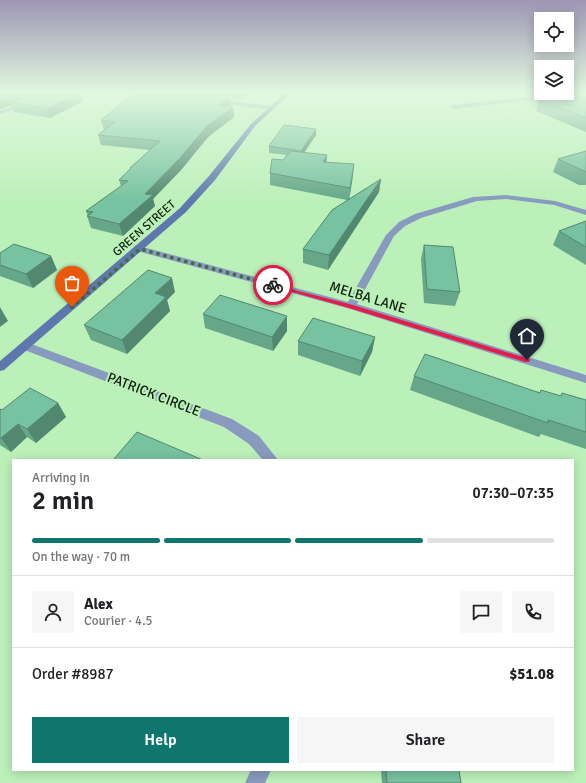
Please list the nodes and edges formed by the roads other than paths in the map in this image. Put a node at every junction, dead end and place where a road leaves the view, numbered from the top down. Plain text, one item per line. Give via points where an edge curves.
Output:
1 (250, 129) edge
2 (586, 213) edge
3 (140, 249) junction
4 (351, 306) junction
5 (26, 346) junction
6 (0, 367) edge
7 (586, 378) edge
8 (270, 459) edge
9 (261, 771) edge
10 (255, 783) edge

1 - 3 street, GREEN STREET via 194,199
2 - 4 street via 538,200 506,197 476,199 418,216 402,224 390,235
3 - 4 street, MELBA LANE
3 - 5 street, GREEN STREET
4 - 7 street, MELBA LANE
5 - 6 street, GREEN STREET
5 - 8 street, PATRICK CIRCLE via 228,422 254,440
9 - 10 street

